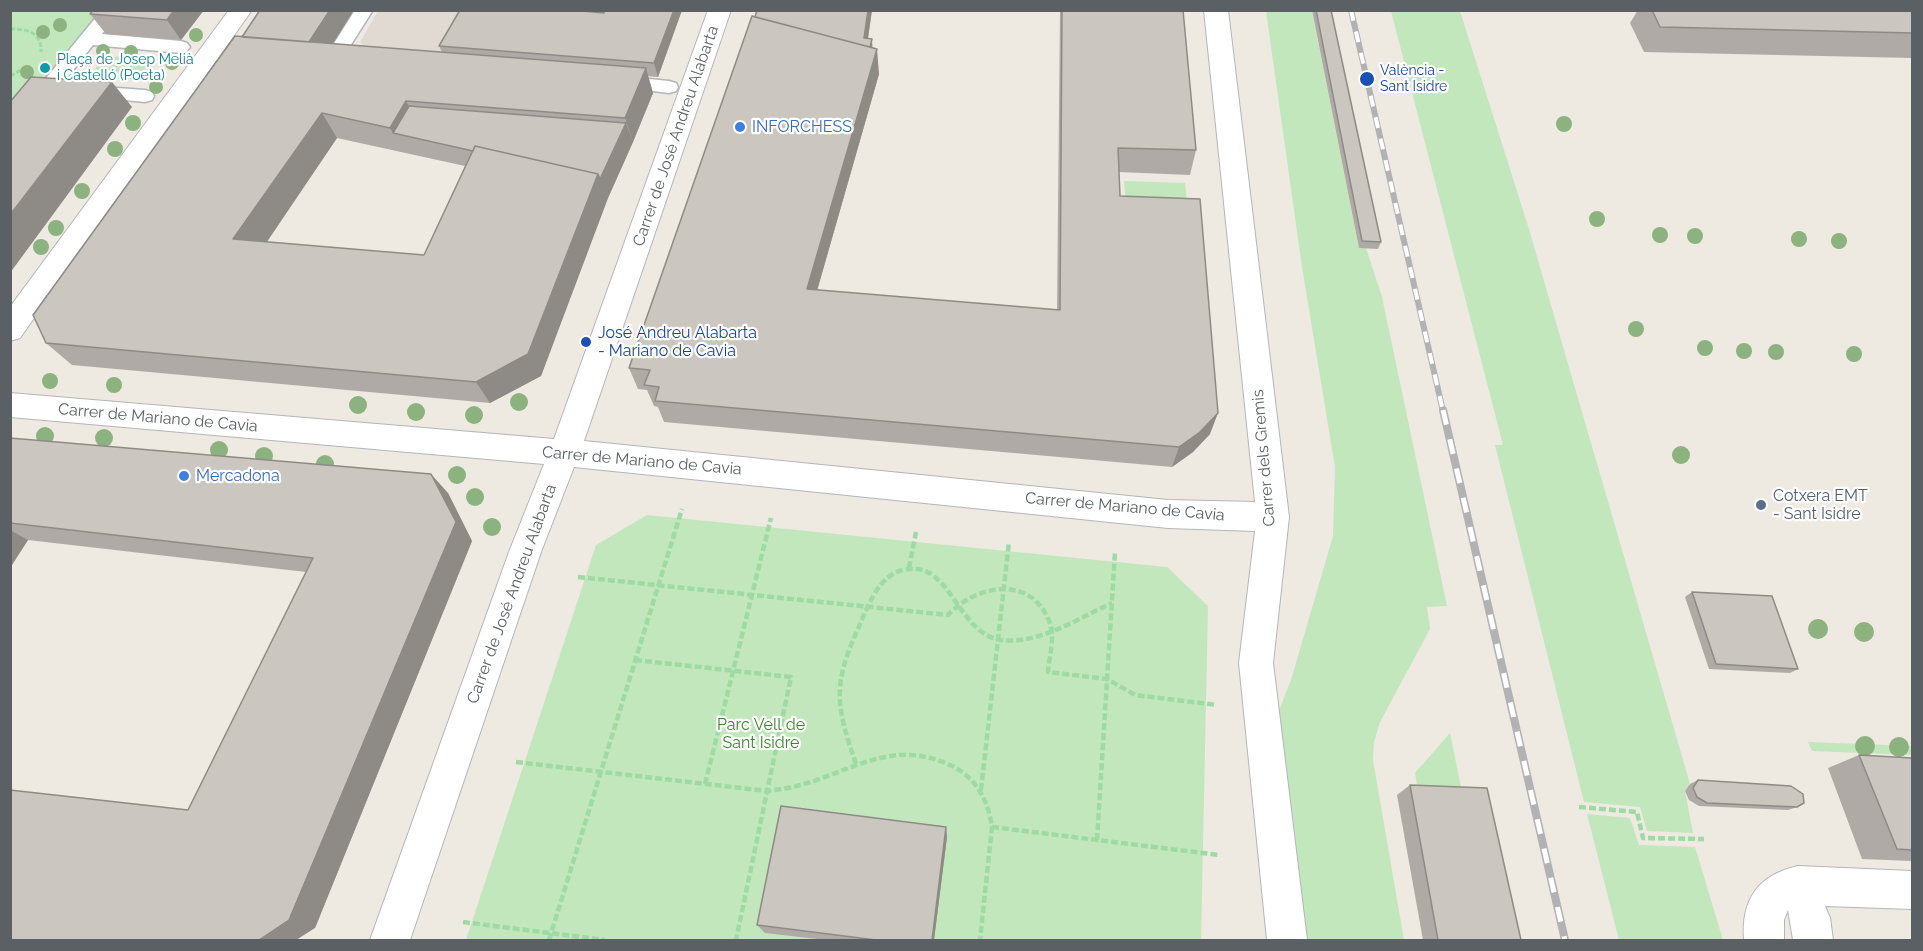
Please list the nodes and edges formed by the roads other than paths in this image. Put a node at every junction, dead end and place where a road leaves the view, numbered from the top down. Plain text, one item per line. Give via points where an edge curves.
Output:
1 (111, 10) edge
2 (240, 10) edge
3 (364, 10) edge
4 (720, 10) edge
5 (1216, 10) edge
6 (88, 39) junction
7 (181, 46) dead end
8 (371, 59) edge
9 (598, 80) edge
10 (669, 87) dead end
11 (49, 89) junction
12 (145, 96) dead end
13 (10, 136) edge
14 (10, 330) edge
15 (10, 405) edge
16 (564, 453) junction
17 (1273, 518) junction
18 (1798, 885) junction
19 (1912, 890) edge
20 (390, 940) edge
21 (1287, 940) edge
22 (1764, 940) edge
23 (1813, 940) edge

1 - 6 street
2 - 14 street
3 - 8 street via 331,55
4 - 16 street, Carrer de José Andreu Alabarta
5 - 17 street, Carrer dels Gremis
6 - 7 street
6 - 11 street
9 - 10 street
11 - 12 street
11 - 13 street
15 - 16 street, Carrer de Mariano de Cavia
16 - 17 street, Carrer de Mariano de Cavia via 1168,514
16 - 20 street, Carrer de José Andreu Alabarta via 525,552
17 - 21 street, Carrer dels Gremis via 1256,663
18 - 19 street
18 - 22 street via 1774,894 1765,916
18 - 23 street

